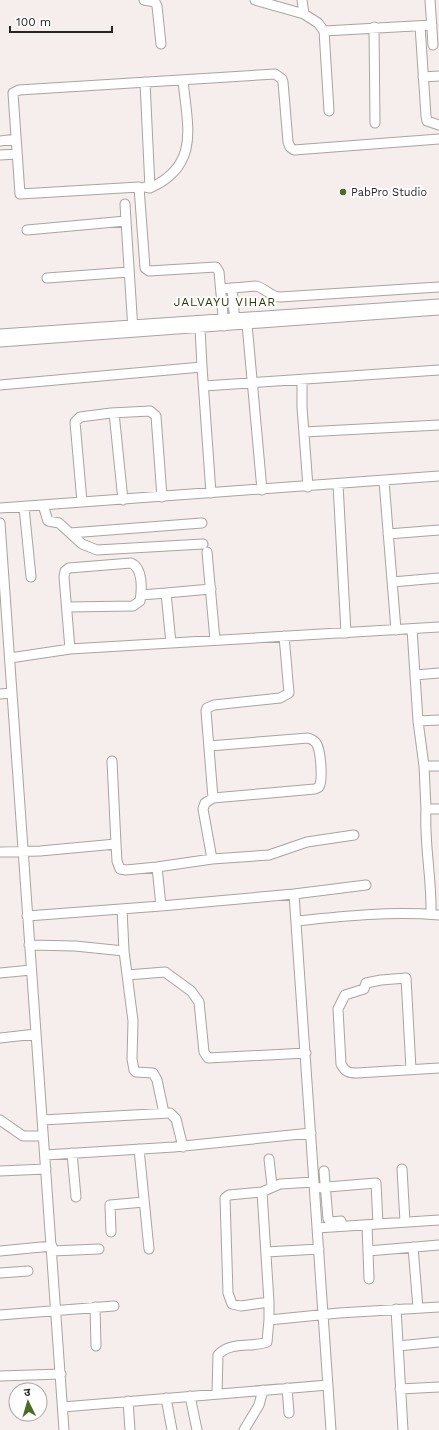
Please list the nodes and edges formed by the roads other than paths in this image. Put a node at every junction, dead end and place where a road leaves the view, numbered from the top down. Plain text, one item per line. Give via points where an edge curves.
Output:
1 (144, 0) edge
2 (255, 0) edge
3 (302, 0) edge
4 (430, 0) edge
5 (304, 14) junction
6 (432, 25) junction
7 (420, 26) junction
8 (374, 28) junction
9 (324, 31) junction
10 (161, 44) dead end
11 (436, 45) edge
12 (421, 47) junction
13 (439, 76) edge
14 (423, 77) junction
15 (183, 80) junction
16 (145, 82) junction
17 (329, 111) dead end
18 (375, 123) dead end
19 (439, 125) edge
20 (16, 139) junction
21 (439, 139) edge
22 (0, 141) edge
23 (17, 154) junction
24 (0, 155) edge
25 (140, 187) junction
26 (150, 188) junction
27 (125, 204) dead end
28 (126, 221) junction
29 (27, 230) dead end
30 (129, 272) junction
31 (47, 278) dead end
32 (439, 287) edge
33 (232, 288) junction
34 (221, 289) junction
35 (439, 304) edge
36 (439, 310) edge
37 (224, 322) junction
38 (235, 322) junction
39 (247, 324) junction
40 (200, 328) junction
41 (132, 329) junction
42 (0, 334) edge
43 (0, 342) edge
44 (202, 367) junction
45 (439, 370) edge
46 (302, 380) junction
47 (252, 383) junction
48 (0, 385) edge
49 (204, 386) junction
50 (114, 413) junction
51 (439, 425) edge
52 (304, 432) junction
53 (439, 476) edge
54 (384, 481) junction
55 (338, 484) junction
56 (308, 486) junction
57 (262, 490) junction
58 (211, 493) junction
59 (162, 497) junction
60 (123, 500) junction
61 (82, 502) junction
62 (44, 505) junction
63 (24, 506) junction
64 (0, 508) edge
65 (0, 523) edge
66 (202, 523) dead end
67 (439, 530) edge
68 (70, 533) junction
69 (388, 534) junction
70 (1, 555) edge
71 (31, 577) dead end
72 (439, 578) edge
73 (392, 582) junction
74 (211, 589) junction
75 (166, 593) junction
76 (141, 595) junction
77 (3, 604) edge
78 (68, 607) junction
79 (439, 627) edge
80 (412, 629) junction
81 (396, 630) junction
82 (346, 633) junction
83 (284, 636) junction
84 (215, 640) junction
85 (171, 643) junction
86 (70, 649) junction
87 (6, 654) edge
88 (439, 673) edge
89 (415, 675) junction
90 (0, 694) edge
91 (12, 694) junction
92 (439, 720) edge
93 (418, 721) junction
94 (209, 746) junction
95 (112, 760) dead end
96 (424, 766) junction
97 (439, 766) edge
98 (213, 798) junction
99 (426, 809) junction
100 (439, 809) edge
101 (354, 835) dead end
102 (116, 844) junction
103 (23, 851) junction
104 (0, 852) edge
105 (212, 859) junction
106 (157, 867) junction
107 (366, 885) dead end
108 (294, 894) junction
109 (161, 906) junction
110 (122, 909) junction
111 (435, 915) edge
112 (27, 916) junction
113 (297, 921) junction
114 (29, 945) junction
115 (124, 951) junction
116 (31, 970) junction
117 (0, 973) edge
118 (126, 975) junction
119 (36, 1034) junction
120 (0, 1038) edge
121 (306, 1053) junction
122 (439, 1068) edge
123 (411, 1070) junction
124 (164, 1113) junction
125 (0, 1120) edge
126 (42, 1120) junction
127 (311, 1133) junction
128 (44, 1136) junction
129 (183, 1147) junction
130 (139, 1150) junction
131 (72, 1153) junction
132 (45, 1155) junction
133 (269, 1159) dead end
134 (46, 1169) junction
135 (402, 1169) dead end
136 (0, 1171) edge
137 (324, 1171) dead end
138 (314, 1185) junction
139 (272, 1186) junction
140 (325, 1187) junction
141 (262, 1192) junction
142 (76, 1197) dead end
143 (144, 1202) junction
144 (439, 1220) edge
145 (378, 1221) junction
146 (405, 1222) junction
147 (367, 1225) junction
148 (318, 1228) junction
149 (111, 1232) dead end
150 (439, 1245) edge
151 (413, 1247) junction
152 (52, 1249) junction
153 (99, 1249) dead end
154 (149, 1249) dead end
155 (319, 1249) junction
156 (368, 1250) junction
157 (0, 1251) edge
158 (266, 1252) junction
159 (28, 1271) dead end
160 (0, 1273) edge
161 (370, 1280) dead end
162 (269, 1302) junction
163 (114, 1306) dead end
164 (95, 1307) junction
165 (439, 1307) edge
166 (418, 1308) junction
167 (396, 1310) junction
168 (56, 1311) junction
169 (323, 1314) junction
170 (0, 1315) edge
171 (269, 1320) junction
172 (439, 1342) edge
173 (96, 1346) dead end
174 (398, 1346) junction
175 (61, 1374) junction
176 (0, 1376) edge
177 (328, 1385) junction
178 (439, 1387) edge
179 (287, 1388) junction
180 (400, 1389) junction
181 (263, 1390) junction
182 (217, 1394) junction
183 (190, 1396) junction
184 (166, 1398) junction
185 (128, 1401) junction
186 (63, 1407) junction
187 (290, 1413) dead end
188 (64, 1430) edge
189 (130, 1430) edge
190 (172, 1430) edge
191 (197, 1430) edge
192 (244, 1430) edge
193 (331, 1430) edge
194 (403, 1430) edge

1 - 10 street via 155,2 157,6
2 - 5 street
3 - 5 street
4 - 6 street
5 - 9 street via 318,23
6 - 7 street
6 - 11 street
7 - 8 street
7 - 12 street
8 - 9 street
8 - 18 street
9 - 17 street
11 - 12 street
12 - 14 street
13 - 14 street
14 - 19 street via 427,121
15 - 16 street
15 - 21 street via 278,76 283,82 288,142 294,150
15 - 26 street via 188,146 185,156 181,164 159,184
16 - 20 street via 15,91 13,96
16 - 26 street
20 - 22 street
20 - 23 street
23 - 24 street
23 - 25 street via 22,195
25 - 26 street
25 - 34 street via 145,268 149,271 216,267
27 - 28 street
28 - 29 street
28 - 30 street
30 - 31 street
30 - 41 street
32 - 33 street via 280,297 273,296 261,287
33 - 34 street
33 - 38 street
34 - 37 street
35 - 38 street
36 - 39 street
37 - 38 street
37 - 40 street
37 - 41 street
38 - 39 street
39 - 47 street
40 - 41 street
40 - 44 street
41 - 42 street
41 - 43 street
44 - 48 street
44 - 49 street
45 - 46 street
46 - 47 street
46 - 52 street
47 - 49 street
47 - 57 street
49 - 58 street
50 - 59 street via 150,411 156,416
50 - 60 street
50 - 61 street via 80,417 75,422
51 - 52 street
52 - 56 street
53 - 54 street
54 - 55 street
54 - 69 street
55 - 56 street
55 - 82 street
56 - 57 street
57 - 58 street
58 - 59 street
59 - 60 street
60 - 61 street
61 - 62 street
62 - 63 street
62 - 68 street via 46,520 59,523
63 - 64 street
63 - 71 street
65 - 70 street
66 - 68 street
67 - 69 street
68 - 74 street via 82,544 97,550 205,548
69 - 73 street
70 - 77 street
72 - 73 street
73 - 81 street
74 - 75 street
74 - 84 street
75 - 76 street
75 - 85 street
76 - 78 street via 140,601 133,606
76 - 78 street via 140,570 131,562 69,568 64,577
77 - 87 street
78 - 86 street
79 - 80 street
80 - 81 street
80 - 89 street
81 - 82 street
82 - 83 street
83 - 84 street
83 - 94 street via 288,693 280,698 214,705 207,708
84 - 85 street
85 - 86 street
86 - 87 street
87 - 91 street
88 - 89 street
89 - 93 street
90 - 91 street
91 - 103 street
92 - 93 street
93 - 96 street
94 - 98 street
94 - 98 street via 308,738 316,742 322,777 319,787 314,789
95 - 102 street
96 - 97 street
96 - 99 street
98 - 105 street via 205,803 203,809
99 - 100 street
99 - 111 street via 425,830
101 - 105 street via 307,842 269,855
102 - 103 street
102 - 106 street via 120,869
103 - 104 street
103 - 112 street
105 - 106 street
106 - 109 street
107 - 108 street
108 - 109 street
108 - 113 street
109 - 110 street
110 - 112 street
110 - 115 street
111 - 113 street via 370,914
112 - 114 street
113 - 121 street
114 - 115 street
114 - 116 street
115 - 118 street
116 - 117 street
116 - 119 street
118 - 121 street via 165,972 191,991 199,1002 204,1052 208,1058
118 - 124 street via 133,1021 134,1070 153,1074 157,1080
119 - 120 street
119 - 126 street
121 - 127 street
122 - 123 street
123 - 123 street via 357,1073 343,1069 338,1009 345,995 364,989 366,983 406,978
124 - 126 street
124 - 129 street via 170,1113 176,1119
125 - 128 street via 23,1136
126 - 128 street
127 - 129 street
127 - 138 street
128 - 132 street
129 - 130 street
130 - 131 street
130 - 143 street
131 - 132 street
131 - 142 street
132 - 134 street
133 - 139 street
134 - 136 street
134 - 152 street
135 - 146 street
137 - 140 street
138 - 139 street
138 - 140 street
138 - 148 street
139 - 141 street
140 - 145 street via 329,1221
140 - 145 street via 376,1183
141 - 158 street
141 - 162 street via 229,1195 225,1198 228,1293 230,1302 235,1305
143 - 149 street via 110,1204
143 - 154 street
144 - 146 street
145 - 146 street
145 - 147 street
147 - 148 street
147 - 156 street
148 - 155 street
150 - 151 street
151 - 156 street
151 - 166 street
152 - 153 street
152 - 157 street
152 - 168 street
155 - 158 street
155 - 169 street
156 - 161 street
158 - 162 street
159 - 160 street
162 - 171 street
163 - 164 street
164 - 168 street
164 - 173 street
165 - 166 street
166 - 167 street
167 - 169 street
167 - 174 street
168 - 170 street
168 - 175 street
169 - 171 street
169 - 177 street
171 - 182 street via 267,1342 230,1347 218,1356
172 - 174 street
174 - 180 street
175 - 176 street
175 - 186 street
177 - 179 street
177 - 193 street
178 - 180 street
179 - 181 street
179 - 187 street
180 - 194 street
181 - 182 street
181 - 192 street via 259,1405
182 - 183 street
183 - 184 street
183 - 191 street
184 - 185 street
184 - 190 street
185 - 186 street
185 - 189 street
186 - 188 street

